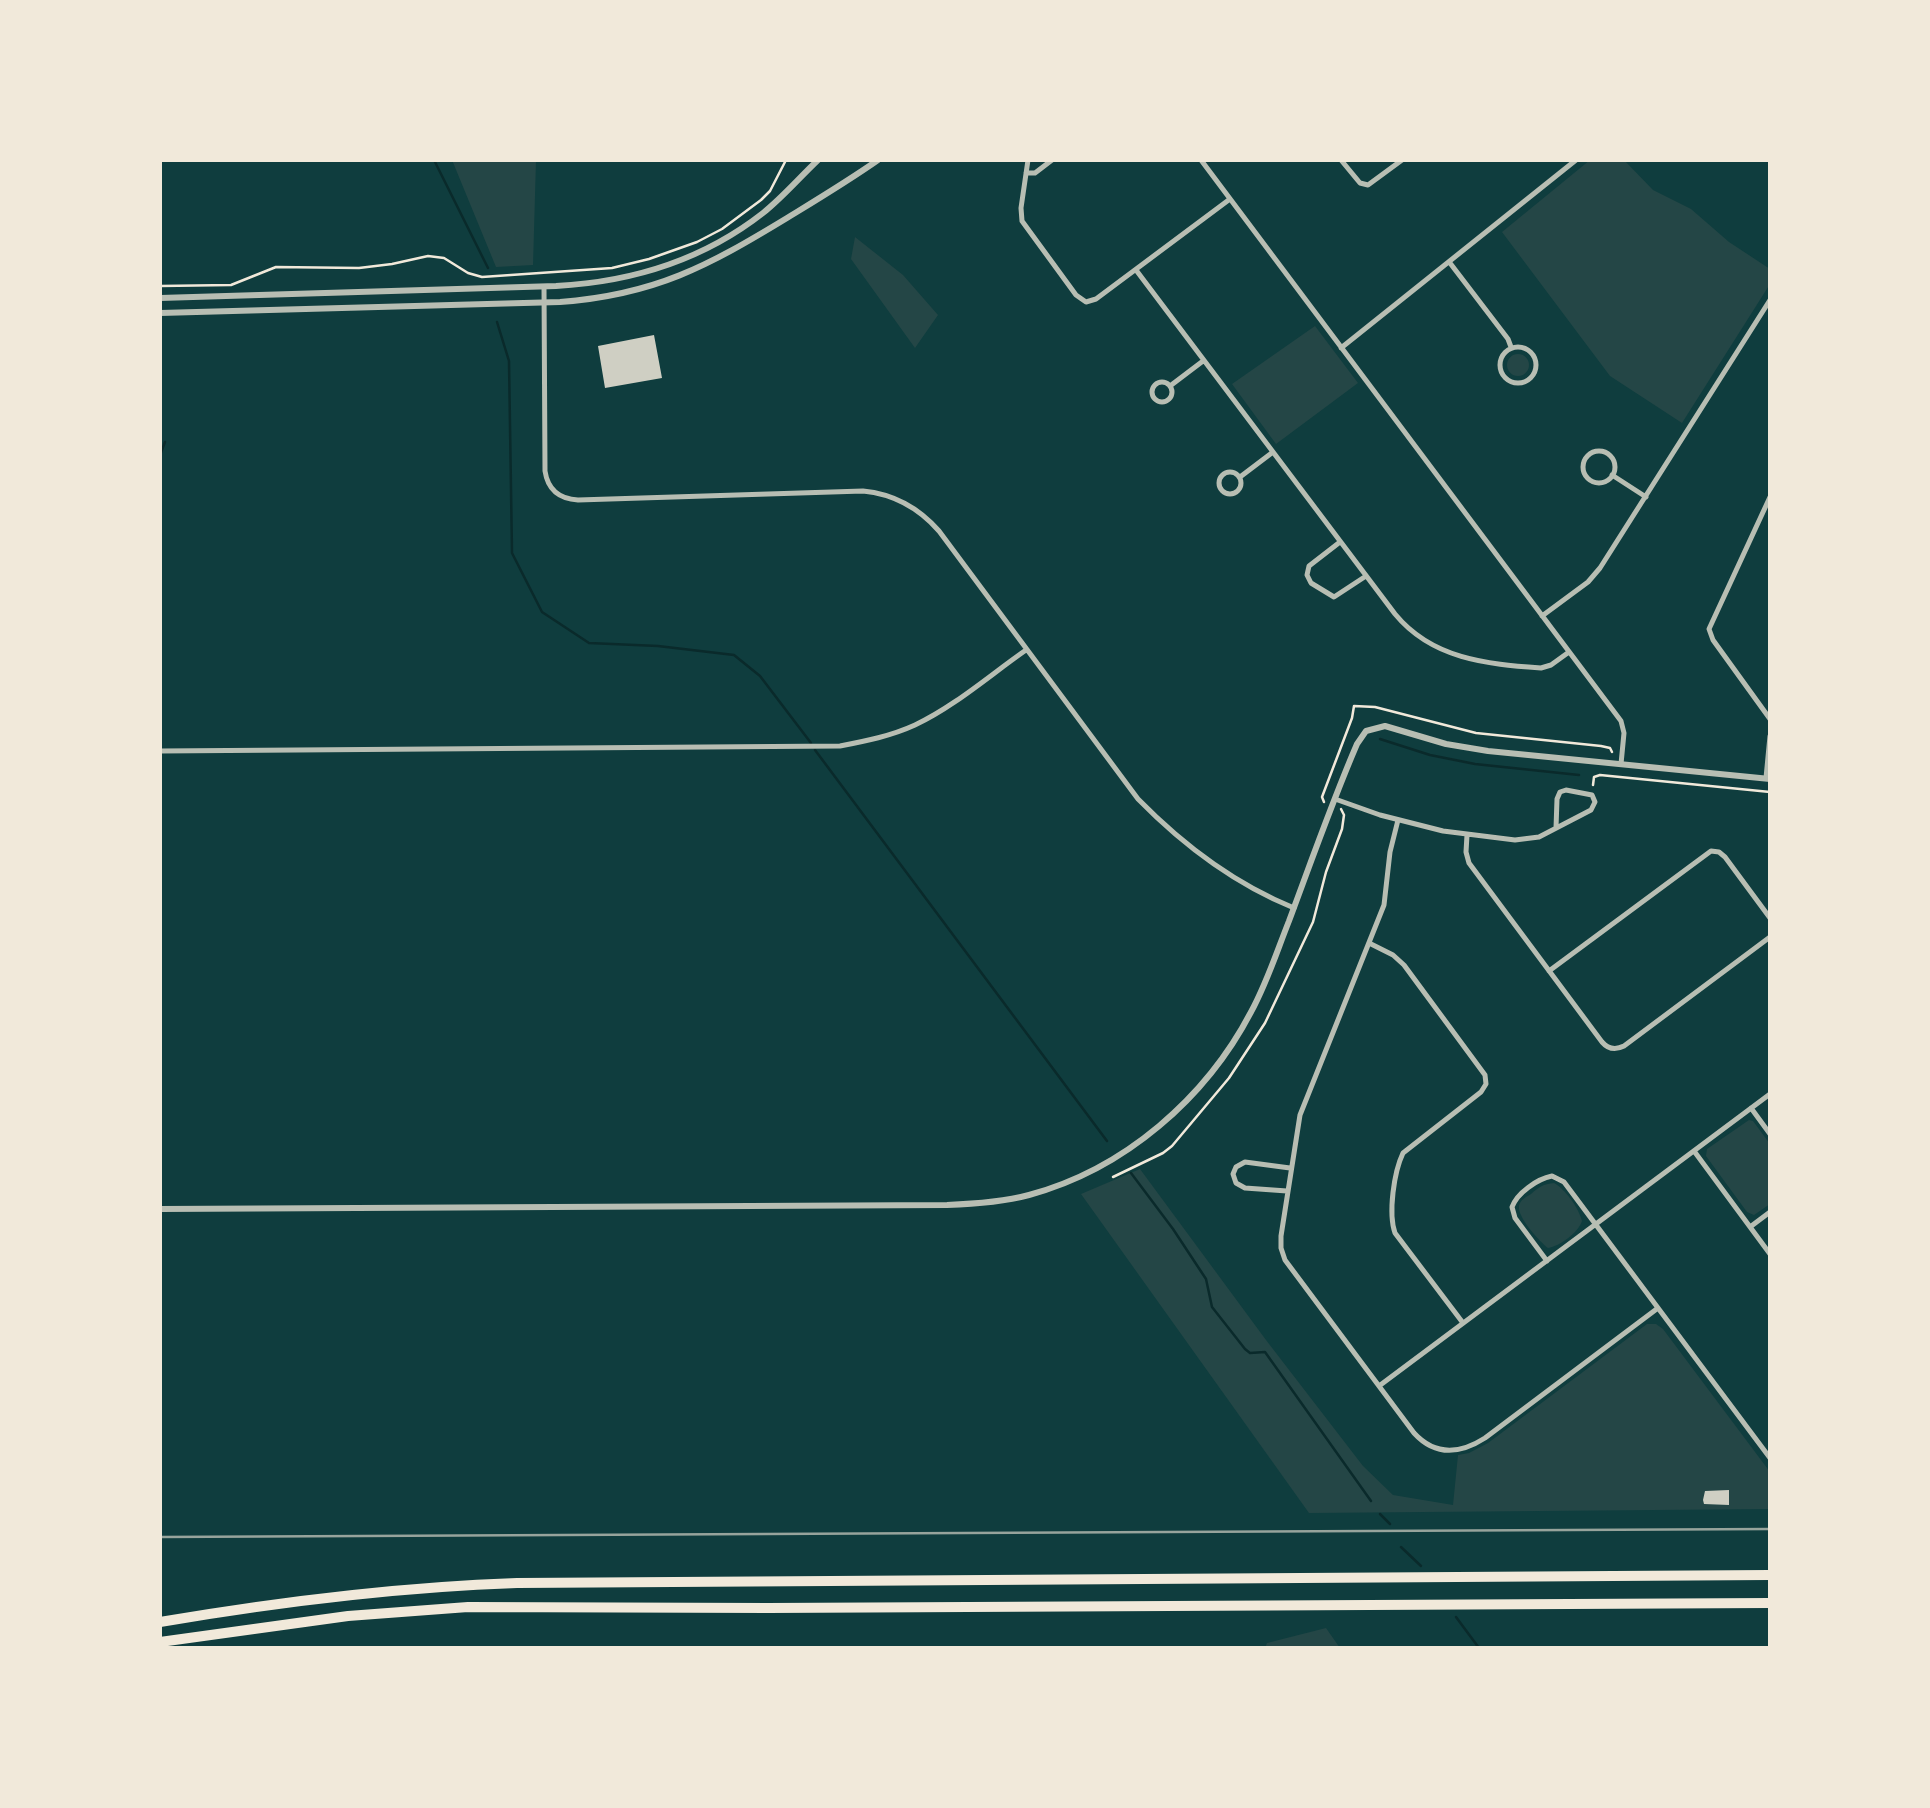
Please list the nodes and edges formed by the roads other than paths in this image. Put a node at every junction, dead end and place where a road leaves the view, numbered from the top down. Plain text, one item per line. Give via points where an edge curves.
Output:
1 (818, 160) edge
2 (1028, 160) edge
3 (1052, 160) edge
4 (1200, 160) edge
5 (1341, 160) edge
6 (1402, 160) edge
7 (1576, 160) edge
8 (872, 161) edge
9 (1026, 173) junction
10 (1230, 199) junction
11 (703, 251) junction
12 (1450, 263) junction
13 (706, 266) junction
14 (1136, 270) junction
15 (544, 286) junction
16 (380, 292) junction
17 (160, 298) edge
18 (1770, 300) edge
19 (544, 302) junction
20 (380, 307) junction
21 (160, 313) edge
22 (1342, 348) junction
23 (1511, 348) junction
24 (1204, 360) junction
25 (1170, 386) dead end
26 (1273, 452) junction
27 (1612, 476) junction
28 (1240, 477) junction
29 (1646, 497) junction
30 (1770, 497) edge
31 (1766, 512) edge
32 (1340, 542) junction
33 (1366, 576) junction
34 (1542, 616) junction
35 (1026, 650) junction
36 (1569, 652) junction
37 (1770, 718) edge
38 (1770, 736) edge
39 (160, 750) edge
40 (1621, 764) junction
41 (1768, 778) edge
42 (1335, 799) junction
43 (1398, 820) junction
44 (1556, 828) junction
45 (1468, 836) junction
46 (1294, 908) junction
47 (1770, 918) edge
48 (1770, 937) edge
49 (1369, 942) junction
50 (1549, 971) junction
51 (1770, 1094) edge
52 (1751, 1108) junction
53 (1770, 1134) edge
54 (1694, 1151) junction
55 (1290, 1168) junction
56 (1287, 1191) junction
57 (160, 1209) edge
58 (1770, 1212) edge
59 (1596, 1225) junction
60 (1750, 1227) junction
61 (1770, 1254) edge
62 (1547, 1261) junction
63 (1658, 1308) junction
64 (1463, 1323) junction
65 (1379, 1386) junction
66 (1770, 1458) edge
67 (1770, 1576) edge
68 (1770, 1603) edge
69 (160, 1620) edge
70 (160, 1642) edge

1 - 11 street via 764,212
2 - 9 street
3 - 9 street
4 - 10 street
5 - 6 street via 1366,185
7 - 12 street
8 - 13 street
9 - 14 street via 1022,221 1079,299 1094,301
10 - 14 street
10 - 22 street
11 - 13 street
11 - 15 street via 632,276
12 - 22 street
12 - 23 street
13 - 19 street via 623,294
14 - 24 street
15 - 16 street
15 - 19 street
16 - 17 street
16 - 20 street
18 - 29 street
19 - 20 street
19 - 35 street via 545,475 557,494 578,500 856,491 892,497 934,526
20 - 21 street
22 - 34 street
23 - 23 street via 1502,357 1502,374 1517,383 1528,380 1536,358 1528,348
24 - 25 street
24 - 26 street
26 - 28 street
26 - 32 street
27 - 27 street via 1606,454 1584,460 1585,476 1593,482
27 - 29 street
28 - 28 street via 1224,474 1221,490 1238,491
29 - 34 street via 1592,578
30 - 31 street
31 - 37 street via 1710,632
32 - 33 street
32 - 33 street via 1309,566 1310,582 1334,597
33 - 36 street via 1410,631 1448,653 1540,668
34 - 36 street
35 - 39 street via 914,725 840,746
35 - 46 street via 1150,811 1210,861
36 - 40 street via 1622,724
38 - 41 street
40 - 41 street
40 - 42 street via 1488,751 1389,726 1363,734
42 - 43 street
42 - 46 street
43 - 45 street
43 - 49 street via 1386,900
44 - 44 street via 1592,808 1592,795 1560,792
44 - 45 street via 1521,840
45 - 50 street via 1469,862
46 - 57 street via 1252,1010 1200,1088 1123,1152 1030,1194 946,1206
47 - 50 street via 1725,857 1711,852
48 - 50 street via 1616,1048 1604,1044
49 - 55 street via 1300,1115
49 - 64 street via 1404,965 1486,1075 1482,1092 1403,1153 1391,1221
51 - 52 street
52 - 53 street
52 - 54 street
54 - 59 street
54 - 60 street
55 - 56 street
55 - 56 street via 1245,1162 1233,1174 1242,1187
56 - 65 street via 1280,1240 1285,1260
58 - 60 street
59 - 62 street
59 - 62 street via 1557,1177 1519,1196 1514,1215
59 - 63 street
60 - 61 street
62 - 64 street
63 - 65 street via 1462,1449 1442,1450 1420,1440
63 - 66 street
64 - 65 street
67 - 69 highway via 517,1583
68 - 70 highway via 446,1608

